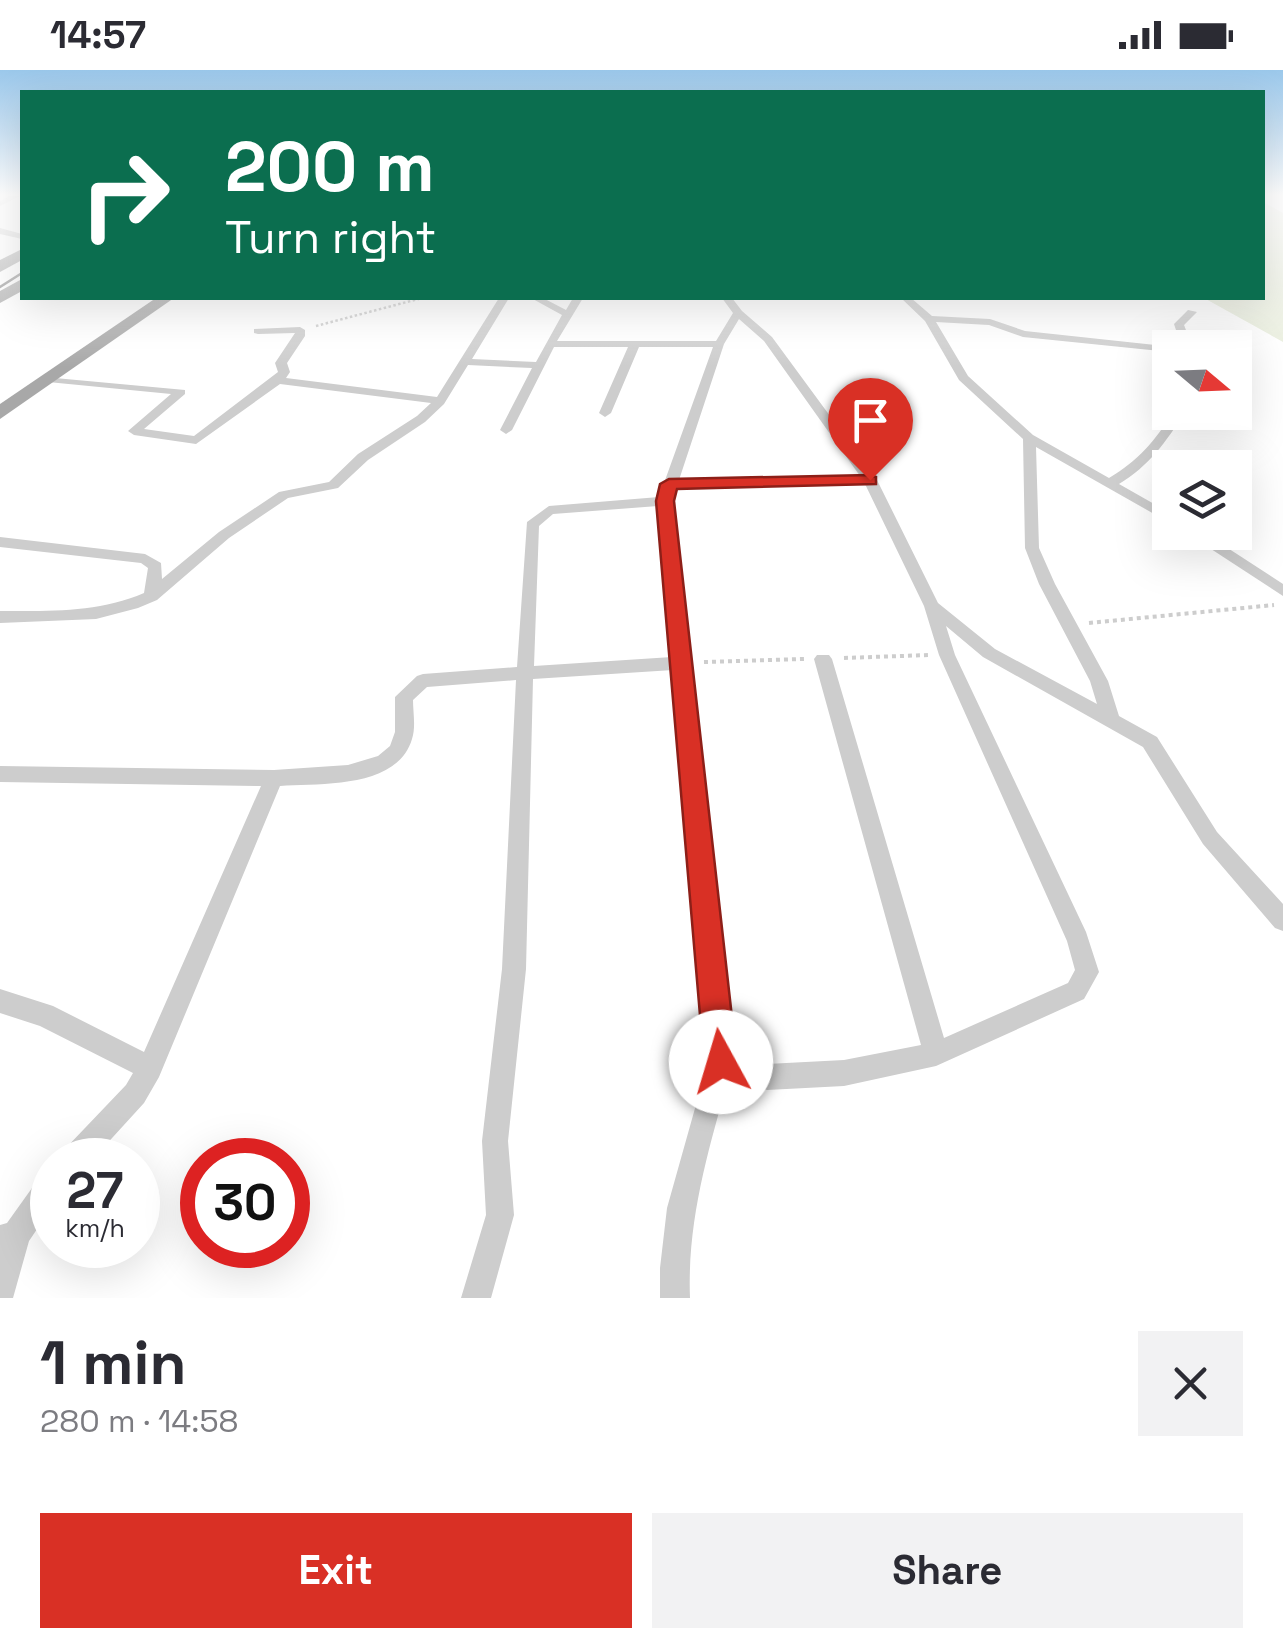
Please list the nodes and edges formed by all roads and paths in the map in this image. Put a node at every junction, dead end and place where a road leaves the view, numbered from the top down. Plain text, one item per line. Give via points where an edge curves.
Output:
1 (145, 300) edge
2 (163, 300) edge
3 (414, 300) edge
4 (503, 300) edge
5 (540, 300) edge
6 (576, 300) edge
7 (908, 300) edge
8 (732, 305) edge
9 (1192, 312) dead end
10 (565, 313) junction
11 (929, 319) junction
12 (300, 330) junction
13 (1181, 330) edge
14 (258, 331) dead end
15 (550, 344) junction
16 (720, 344) junction
17 (634, 346) junction
18 (1152, 348) edge
19 (464, 362) junction
20 (539, 365) junction
21 (48, 380) junction
22 (278, 380) junction
23 (0, 399) edge
24 (440, 402) junction
25 (0, 413) edge
26 (605, 413) dead end
27 (506, 430) dead end
28 (1167, 430) edge
29 (1029, 438) junction
30 (870, 480) junction
31 (1111, 483) junction
32 (667, 493) junction
33 (1152, 508) edge
34 (0, 542) edge
35 (1220, 550) edge
36 (1283, 591) edge
37 (150, 596) junction
38 (1283, 604) edge
39 (932, 606) junction
40 (0, 617) edge
41 (1069, 625) junction
42 (822, 659) dead end
43 (684, 662) junction
44 (525, 673) junction
45 (1112, 718) junction
46 (0, 774) edge
47 (274, 778) junction
48 (1283, 920) edge
49 (0, 1001) edge
50 (936, 1054) junction
51 (721, 1062) junction
52 (150, 1068) junction
53 (94, 1138) edge
54 (30, 1210) edge
55 (8, 1237) edge
56 (0, 1294) edge
57 (476, 1298) edge
58 (675, 1298) edge

1 - 23 main road
2 - 21 main road
3 - 12 path
4 - 19 street
5 - 10 street
6 - 10 street
7 - 11 street
8 - 16 street
8 - 30 street via 768,339
9 - 13 street via 1179,324
10 - 15 street
11 - 18 street
11 - 29 street via 963,378
12 - 14 street
12 - 22 street
15 - 17 street
15 - 20 street
16 - 17 street
16 - 32 street
17 - 26 street
19 - 20 street
19 - 24 street
20 - 27 street
21 - 22 street via 181,392 134,431 184,441 206,434
21 - 25 main road
22 - 24 street
24 - 37 street via 333,485 284,495 224,535
28 - 31 street via 1136,468
29 - 31 street
29 - 41 street via 1032,548
30 - 32 street
30 - 39 street
31 - 33 street
32 - 43 street
32 - 44 street via 549,510 535,518
34 - 37 street via 145,559 156,566
35 - 36 street
37 - 40 street via 103,614
38 - 41 path
39 - 45 street via 989,653
39 - 50 street via 1087,972 1076,991
41 - 45 street
42 - 50 street
43 - 44 street
43 - 51 street
44 - 47 street via 422,682 404,697 404,740 384,764
44 - 57 street via 514,969 495,1141 500,1215
45 - 48 street via 1150,742 1210,838
46 - 47 street
47 - 52 street
49 - 52 street via 44,1015
50 - 51 street via 844,1073 767,1078
51 - 58 street via 678,1213
52 - 53 street
54 - 55 street
55 - 56 street

